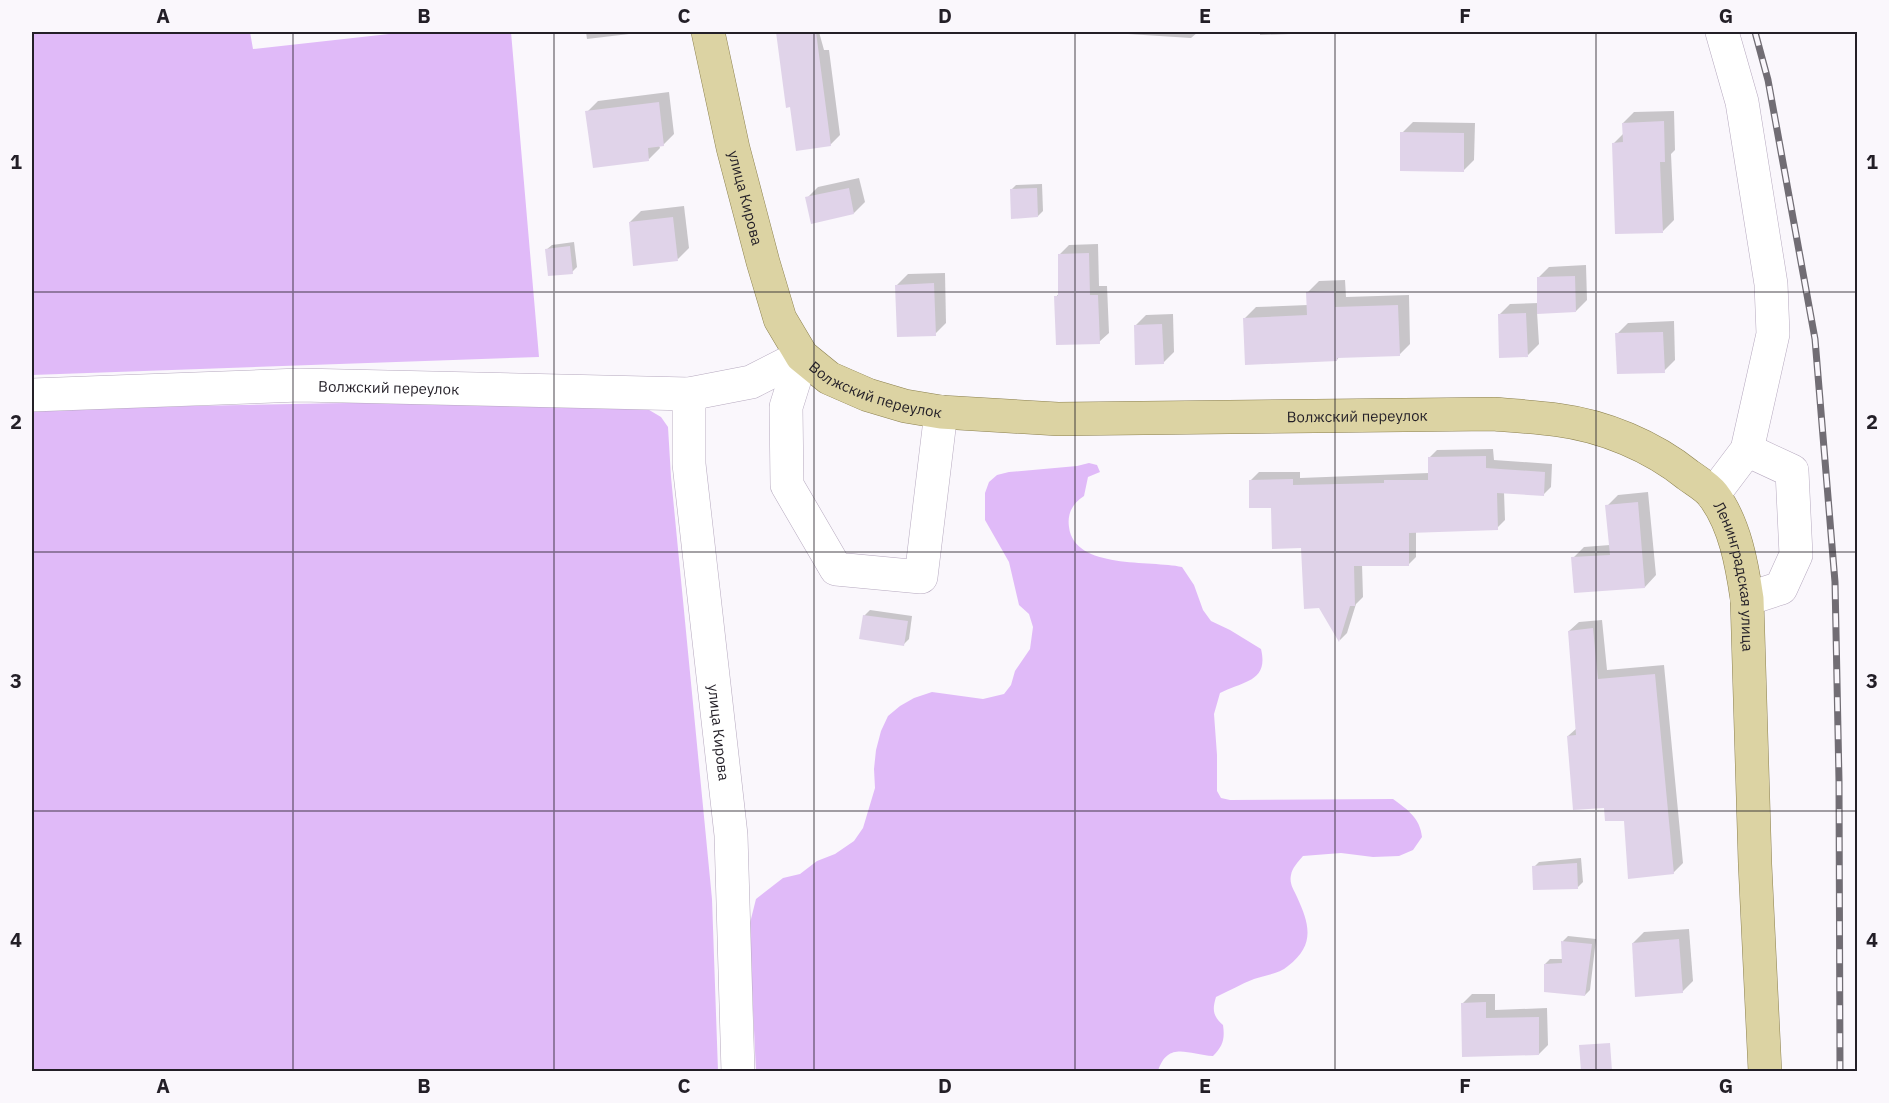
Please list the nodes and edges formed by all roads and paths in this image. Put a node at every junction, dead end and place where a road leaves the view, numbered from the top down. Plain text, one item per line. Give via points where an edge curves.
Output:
1 (708, 32) edge
2 (1722, 32) edge
3 (802, 356) junction
4 (32, 394) edge
5 (689, 394) junction
6 (941, 412) junction
7 (1747, 450) junction
8 (1713, 495) junction
9 (1747, 599) junction
10 (738, 1071) edge
11 (1765, 1071) edge

1 - 3 main road, улица Кирова via 763,262 780,319
2 - 7 street, Ленинградская улица via 1742,102 1771,294 1773,334
3 - 5 street, Волжский переулок via 751,382
3 - 6 main road, Волжский переулок via 829,378 868,395
3 - 6 street via 786,407 787,485 836,569 921,578
4 - 5 street, Волжский переулок via 300,385
5 - 10 street, улица Кирова via 689,464 731,836
6 - 8 main road, Волжский переулок via 1058,419 1494,414 1559,420 1601,430 1642,446
7 - 8 street, Ленинградская улица
7 - 9 street via 1792,471 1796,555 1780,588
8 - 9 main road, Ленинградская улица via 1730,526 1742,561
9 - 11 main road, Ленинградская улица

